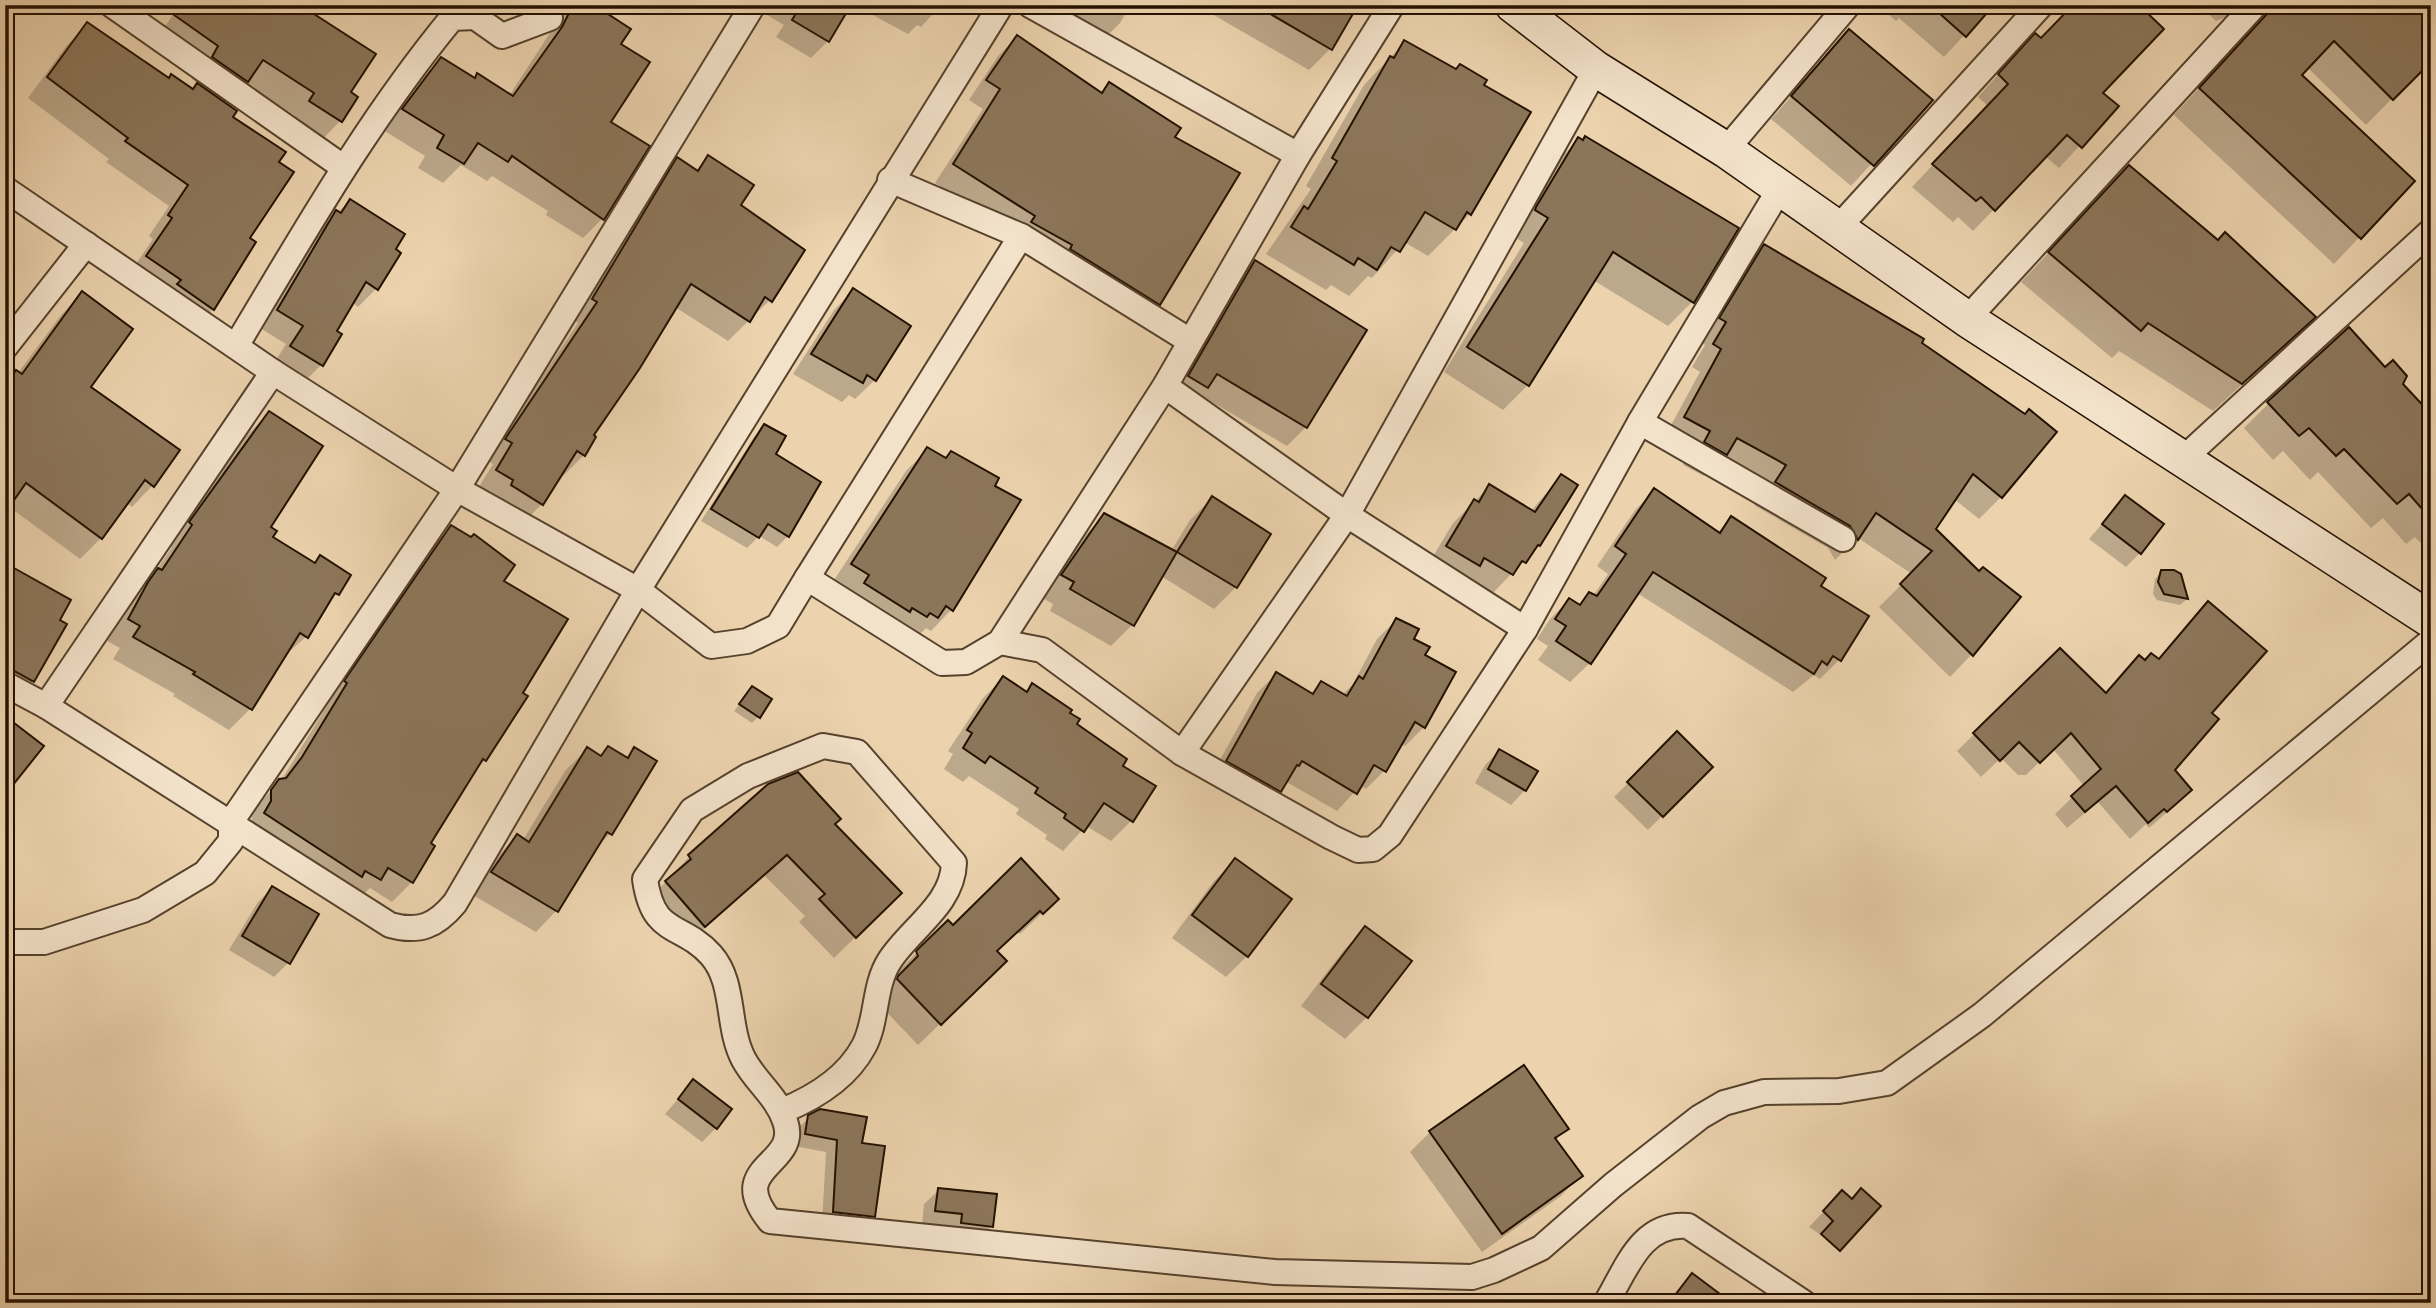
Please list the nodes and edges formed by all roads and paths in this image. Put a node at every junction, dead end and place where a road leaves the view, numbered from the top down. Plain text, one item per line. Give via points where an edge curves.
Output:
1 (112, 5) edge
2 (753, 5) edge
3 (1001, 5) edge
4 (1030, 5) edge
5 (1392, 5) edge
6 (1513, 5) edge
7 (1848, 5) edge
8 (2041, 5) edge
9 (2255, 5) edge
10 (550, 18) dead end
11 (1596, 69) junction
12 (1726, 150) junction
13 (1297, 155) junction
14 (343, 167) junction
15 (890, 180) junction
16 (5, 188) edge
17 (1779, 190) junction
18 (1836, 230) junction
19 (2431, 232) edge
20 (1021, 236) junction
21 (86, 244) junction
22 (1967, 320) junction
23 (1191, 341) junction
24 (236, 346) junction
25 (5, 347) edge
26 (273, 372) junction
27 (1165, 386) junction
28 (1640, 422) junction
29 (2183, 460) junction
30 (457, 488) junction
31 (1347, 515) junction
32 (1843, 539) dead end
33 (807, 578) junction
34 (638, 590) junction
35 (2431, 620) edge
36 (1525, 629) junction
37 (2431, 641) edge
38 (1000, 642) junction
39 (5, 684) edge
40 (46, 706) junction
41 (1182, 753) junction
42 (231, 822) junction
43 (5, 942) edge
44 (782, 1111) junction
45 (1606, 1303) edge
46 (1804, 1303) edge

1 - 14 street
2 - 30 street
3 - 15 street
4 - 13 street
5 - 13 street
6 - 11 street
7 - 12 street
8 - 18 street
9 - 22 street
10 - 14 street via 502,36 475,18 453,18 382,107
11 - 12 street
11 - 31 street
12 - 17 street
13 - 23 street
14 - 24 street
15 - 20 street
15 - 34 street
16 - 21 street
17 - 18 street
17 - 28 street
18 - 22 street
19 - 29 street
20 - 23 street
20 - 33 street
21 - 24 street
21 - 25 street
22 - 29 street
23 - 27 street
24 - 26 street
26 - 30 street
26 - 40 street
27 - 31 street
27 - 38 street
28 - 32 street
28 - 36 street
29 - 35 street
30 - 34 street
30 - 42 street
31 - 36 street
31 - 41 street
33 - 34 street via 778,626 747,642 711,646
33 - 38 street via 942,663 966,662
34 - 42 street via 442,920 410,930 390,925
36 - 41 street via 1390,835 1373,849 1358,850 1331,837
37 - 44 street via 1982,1015 1887,1083 1839,1090 1763,1092 1724,1103 1613,1185 1541,1248 1472,1277 1275,1272 770,1221 754,1192 756,1179 787,1145
38 - 41 street via 1042,650
39 - 40 street
40 - 42 street
42 - 43 street via 231,841 205,873 143,910 44,942
44 - 44 street via 835,1082 864,1046 877,988 890,960 940,901 954,876 954,863 857,752 823,746 748,776 692,810 645,880 648,903 667,928 702,946 723,968 743,1059
45 - 46 street via 1644,1241 1653,1231 1673,1225 1688,1226

